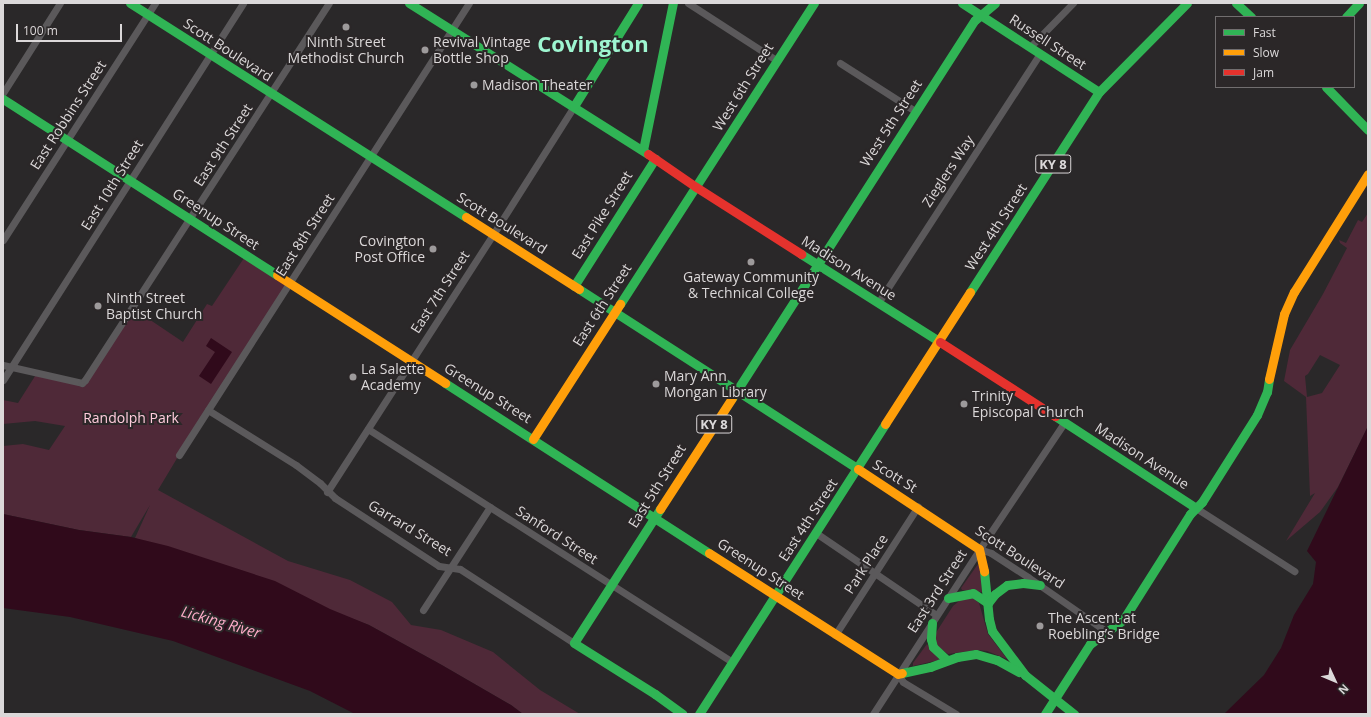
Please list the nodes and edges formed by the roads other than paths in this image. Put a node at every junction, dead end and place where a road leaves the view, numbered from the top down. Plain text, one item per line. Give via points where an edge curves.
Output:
1 (60, 3) edge
2 (130, 3) edge
3 (155, 3) edge
4 (243, 3) edge
5 (329, 3) edge
6 (409, 3) edge
7 (469, 3) edge
8 (638, 3) edge
9 (673, 3) edge
10 (688, 3) edge
11 (814, 3) edge
12 (962, 3) edge
13 (995, 3) edge
14 (1073, 3) edge
15 (1188, 3) edge
16 (1236, 3) edge
17 (1359, 3) edge
18 (148, 14) junction
19 (980, 15) junction
20 (1250, 16) edge
21 (1347, 16) edge
22 (452, 30) junction
23 (1030, 47) junction
24 (1040, 54) junction
25 (210, 55) junction
26 (776, 60) junction
27 (840, 63) dead end
28 (1327, 88) edge
29 (1099, 92) junction
30 (3, 93) edge
31 (271, 94) junction
32 (3, 99) edge
33 (574, 106) junction
34 (916, 111) junction
35 (1368, 130) edge
36 (67, 140) junction
37 (643, 150) junction
38 (370, 157) junction
39 (655, 159) junction
40 (1368, 174) edge
41 (130, 181) junction
42 (696, 187) junction
43 (190, 219) junction
44 (493, 234) junction
45 (4, 236) edge
46 (817, 265) junction
47 (290, 283) junction
48 (574, 286) junction
49 (878, 303) junction
50 (614, 312) junction
51 (940, 342) junction
52 (412, 361) junction
53 (3, 365) edge
54 (11, 367) junction
55 (3, 380) edge
56 (736, 391) junction
57 (208, 410) junction
58 (1064, 422) junction
59 (368, 429) junction
60 (534, 439) junction
61 (179, 454) dead end
62 (858, 469) junction
63 (327, 492) junction
64 (918, 506) junction
65 (490, 507) junction
66 (1196, 508) junction
67 (654, 517) junction
68 (816, 533) junction
69 (979, 549) junction
70 (450, 568) junction
71 (1294, 571) dead end
72 (876, 573) junction
73 (611, 584) junction
74 (1040, 585) junction
75 (776, 595) junction
76 (948, 598) junction
77 (988, 603) junction
78 (423, 610) dead end
79 (934, 619) junction
80 (1107, 632) junction
81 (835, 635) junction
82 (574, 643) junction
83 (947, 660) junction
84 (732, 662) junction
85 (898, 674) junction
86 (1025, 675) junction
87 (682, 714) edge
88 (699, 714) edge
89 (873, 714) edge
90 (956, 714) edge
91 (1045, 714) edge
92 (1074, 714) edge

1 - 30 street
2 - 18 main road, Scott Boulevard
3 - 18 street, East Robbins Street
4 - 25 street, East 10th Street
5 - 31 street, East 9th Street
6 - 22 main road, Madison Avenue
7 - 22 street, East 8th Street
8 - 33 main road
9 - 37 main road
10 - 26 street
11 - 26 main road, West 6th Street
12 - 19 main road, Russell Street
13 - 19 main road, West 5th Street / KY 8
14 - 23 street
15 - 29 main road, West 4th Street / KY 8
16 - 20 main road
17 - 21 main road
18 - 25 main road, Scott Boulevard
18 - 36 street, East Robbins Street
19 - 23 main road, Russell Street
19 - 34 main road, West 5th Street / KY 8
22 - 33 main road, Madison Avenue
22 - 38 street, East 8th Street
23 - 24 main road, Russell Street
24 - 29 main road, Russell Street
24 - 49 street, Zieglers Way
25 - 31 main road, Scott Boulevard
25 - 41 street, East 10th Street
26 - 42 main road, West 6th Street
27 - 34 street
28 - 35 main road
29 - 51 main road, West 4th Street / KY 8
31 - 38 main road, Scott Boulevard
31 - 43 street, East 9th Street
32 - 36 main road, Greenup Street
33 - 37 main road, Madison Avenue
33 - 44 street, East 7th Street
34 - 46 main road, West 5th Street / KY 8
36 - 41 main road, Greenup Street
36 - 45 street, East Robbins Street
37 - 39 main road, Madison Avenue
38 - 44 main road, Scott Boulevard
38 - 47 street, East 8th Street
39 - 42 main road, Madison Avenue
39 - 48 main road, East Pike Street
40 - 66 main road via 1294,292 1284,314 1267,392 1257,415
41 - 43 main road, Greenup Street
41 - 54 street, East 10th Street
42 - 46 main road, Madison Avenue
42 - 50 main road, East 6th Street
43 - 47 main road, Greenup Street
43 - 54 street, East 9th Street via 82,383
44 - 48 main road, Scott Boulevard
44 - 52 street, East 7th Street
46 - 49 main road, Madison Avenue
46 - 56 main road, East 5th Street / KY 8
47 - 52 main road, Greenup Street
47 - 57 street, East 8th Street
48 - 50 main road, Scott Boulevard
49 - 51 main road, Madison Avenue
50 - 56 main road, Scott Boulevard
50 - 60 main road, East 6th Street
51 - 58 main road, Madison Avenue
51 - 62 main road, East 4th Street / KY 8
52 - 59 street, East 7th Street
52 - 60 main road, Greenup Street
53 - 54 street
54 - 55 street, East 10th Street
56 - 62 main road, Scott Boulevard
56 - 67 main road, East 5th Street / KY 8
57 - 61 street, East 8th Street
57 - 63 street, Garrard Street via 296,464
58 - 66 main road, Madison Avenue
58 - 69 street, East 3rd Street
59 - 63 street, East 7th Street
59 - 65 street, Sanford Street
60 - 67 main road, Greenup Street
62 - 64 main road, Scott St
62 - 68 main road, East 4th Street / KY 8
63 - 70 street, Garrard Street via 440,566
64 - 69 main road, Scott Boulevard
64 - 72 street, Park Place
65 - 70 street
65 - 73 street, Sanford Street
66 - 71 street, Madison Avenue
66 - 80 main road via 1122,620
67 - 73 main road, East 5th Street / KY 8
67 - 75 main road, Greenup Street
68 - 72 street
68 - 75 main road, East 4th Street / KY 8
69 - 74 street, Scott Boulevard via 991,553
69 - 76 street, East 3rd Street
69 - 77 main road via 986,578
70 - 78 street
70 - 82 street, Garrard Street via 460,569
72 - 79 street
72 - 81 street, Park Place
73 - 82 main road, East 5th Street / KY 8
73 - 84 street, Sanford Street
74 - 77 main road via 1023,582 1007,585
74 - 80 street, Scott Boulevard
75 - 81 main road, Greenup Street
75 - 84 main road, East 4th Street / KY 8
76 - 77 main road via 966,592 973,593
76 - 79 street, East 3rd Street
77 - 86 main road via 988,619 992,631
79 - 83 main road via 931,639 933,647
79 - 85 street, East 3rd Street
80 - 91 main road via 1090,644
81 - 85 main road, Greenup Street
82 - 87 main road, Garrard Street
83 - 85 main road via 930,667
83 - 86 main road via 976,654 988,656
84 - 88 main road, East 4th Street / KY 8
85 - 89 street, East 3rd Street
85 - 90 street, Greenup Street via 903,682
86 - 92 main road

